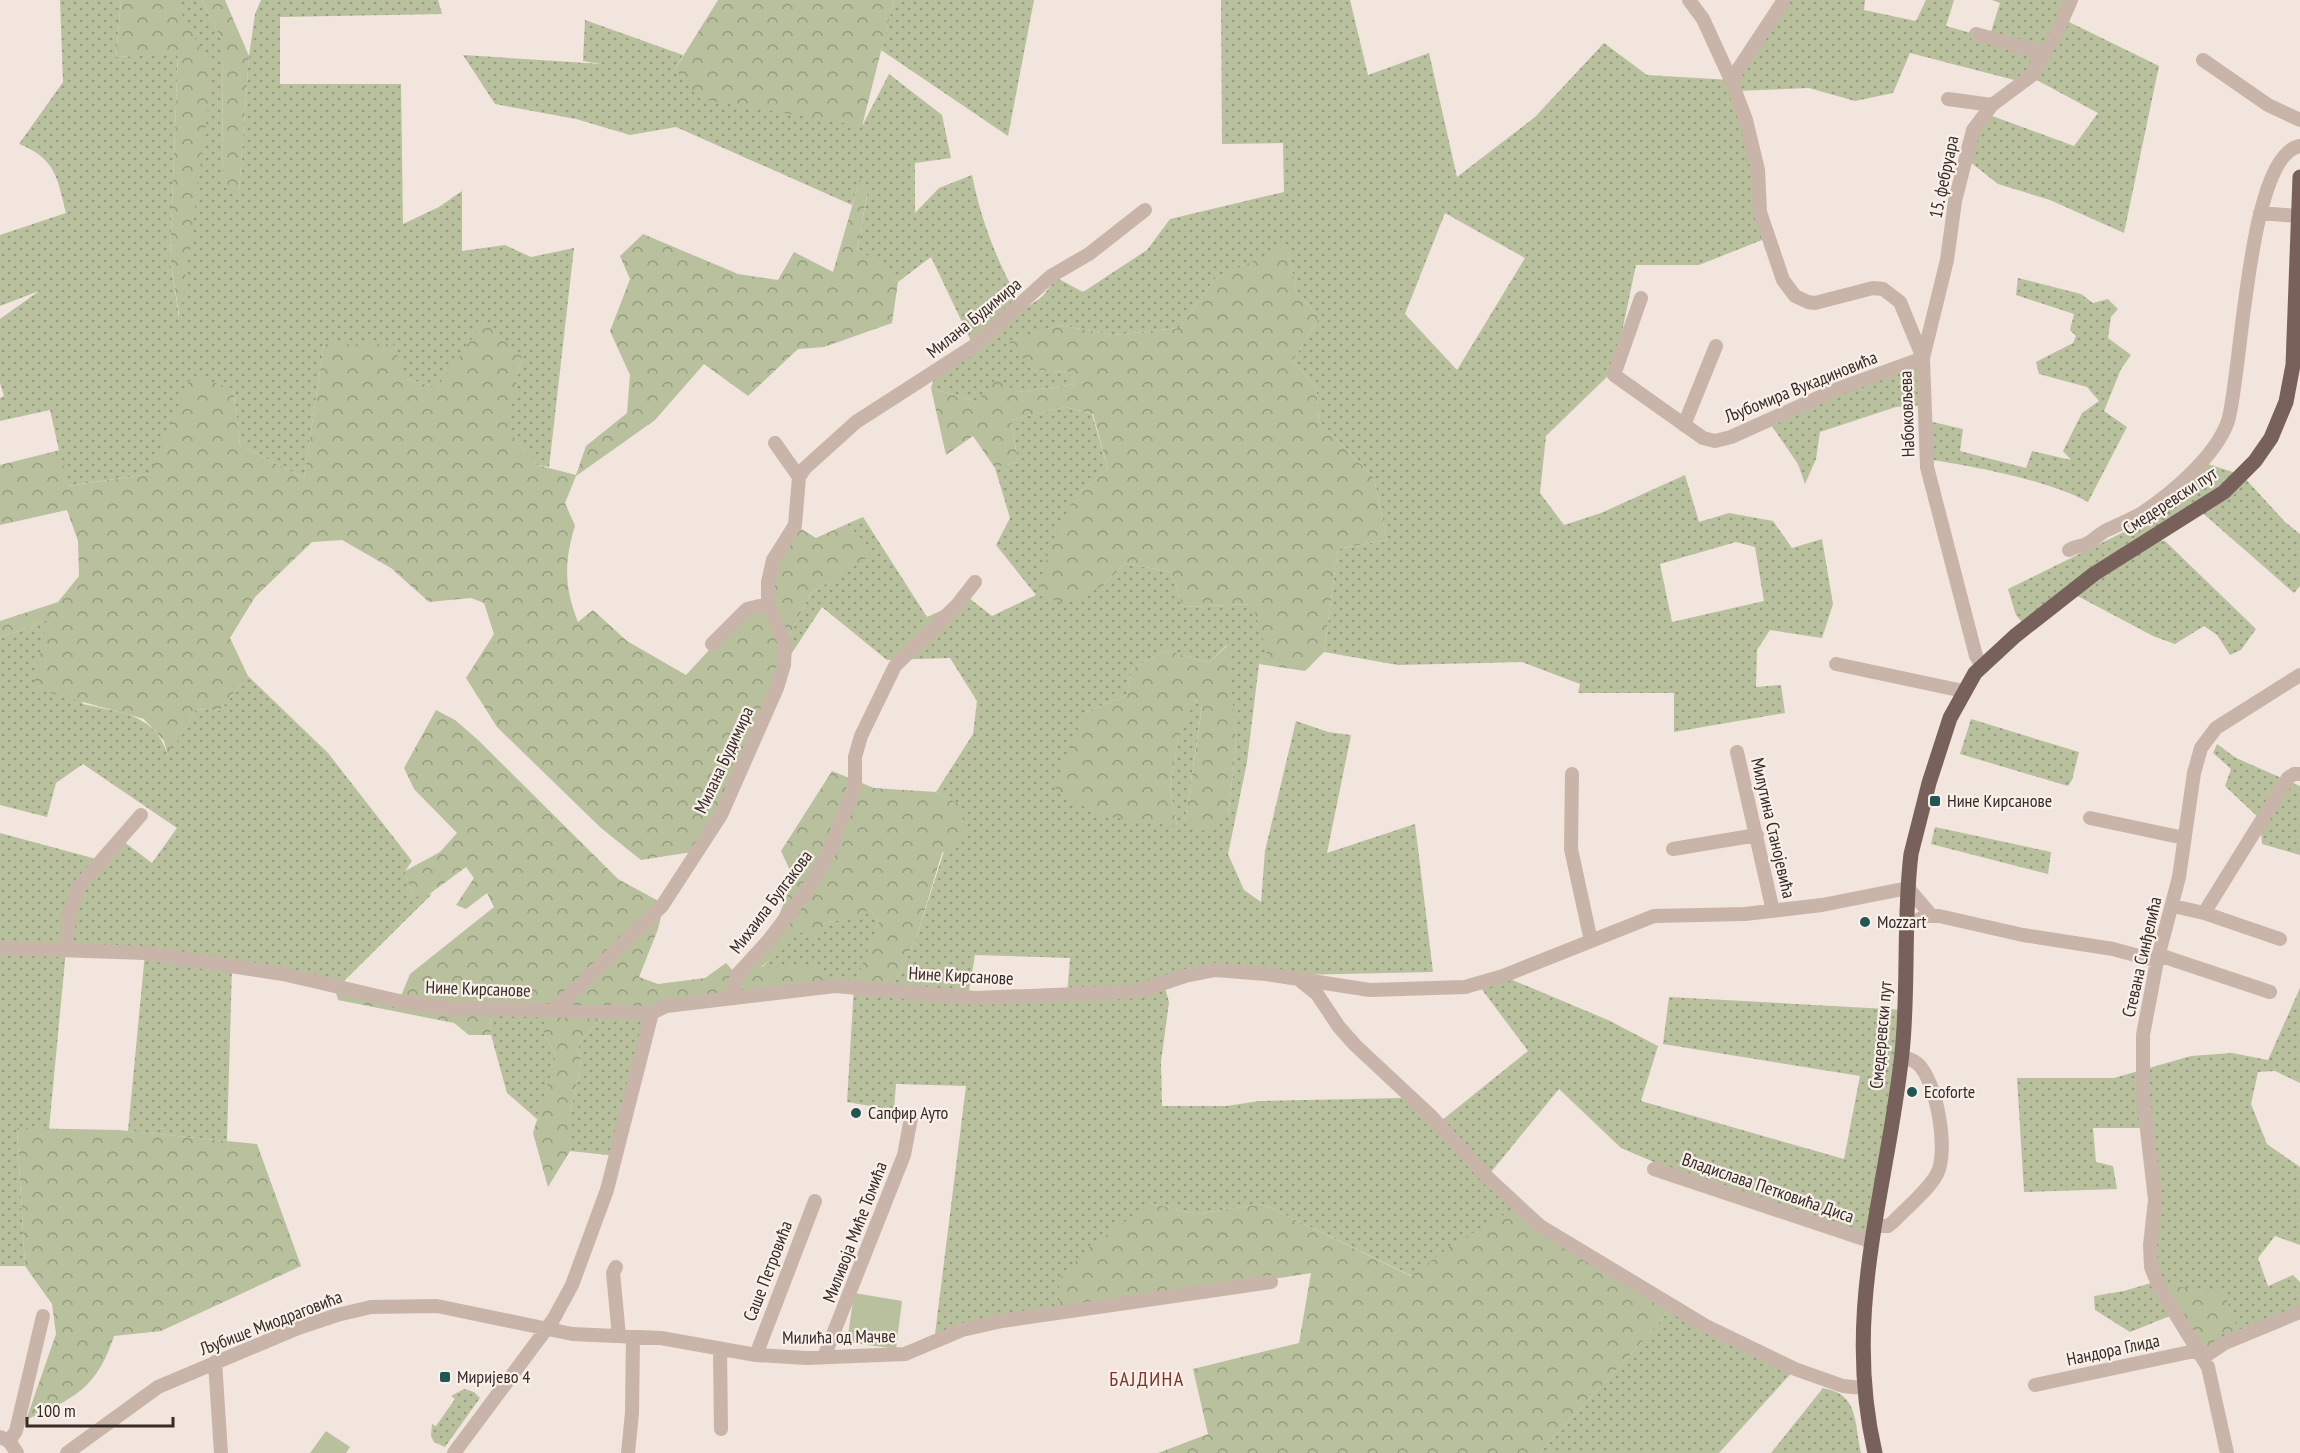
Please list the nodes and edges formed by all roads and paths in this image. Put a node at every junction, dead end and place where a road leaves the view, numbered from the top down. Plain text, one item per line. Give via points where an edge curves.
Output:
1 (1689, 0) edge
2 (1784, 0) edge
3 (2070, 0) edge
4 (1976, 34) dead end
5 (2044, 53) junction
6 (2203, 60) dead end
7 (1731, 80) junction
8 (1948, 99) dead end
9 (1992, 105) junction
10 (2300, 120) edge
11 (2300, 146) edge
12 (2300, 177) edge
13 (1145, 210) dead end
14 (2260, 213) junction
15 (2298, 216) junction
16 (2298, 256) edge
17 (1641, 298) dead end
18 (1716, 346) dead end
19 (1923, 358) junction
20 (1684, 425) junction
21 (775, 443) dead end
22 (799, 477) junction
23 (2069, 550) dead end
24 (975, 582) dead end
25 (768, 604) junction
26 (712, 644) dead end
27 (1836, 664) dead end
28 (1982, 666) junction
29 (2300, 675) edge
30 (1963, 691) junction
31 (1737, 752) dead end
32 (1572, 774) dead end
33 (2300, 774) edge
34 (141, 815) dead end
35 (2090, 818) dead end
36 (1757, 835) junction
37 (2184, 838) junction
38 (1673, 849) dead end
39 (1908, 888) junction
40 (2173, 906) junction
41 (1773, 911) junction
42 (2204, 913) junction
43 (1931, 915) junction
44 (1907, 926) junction
45 (2280, 939) dead end
46 (1592, 941) junction
47 (0, 948) edge
48 (66, 950) junction
49 (2158, 958) junction
50 (1293, 977) junction
51 (2270, 992) dead end
52 (731, 997) junction
53 (554, 1010) junction
54 (652, 1012) junction
55 (1901, 1057) junction
56 (911, 1118) dead end
57 (1654, 1168) dead end
58 (815, 1201) dead end
59 (1873, 1226) junction
60 (1870, 1241) junction
61 (616, 1267) dead end
62 (1270, 1282) dead end
63 (2300, 1312) edge
64 (44, 1316) dead end
65 (546, 1329) junction
66 (626, 1336) junction
67 (720, 1350) junction
68 (2202, 1354) junction
69 (756, 1355) junction
70 (824, 1358) junction
71 (215, 1362) junction
72 (2035, 1385) dead end
73 (1864, 1388) junction
74 (722, 1429) dead end
75 (9, 1444) edge
76 (68, 1453) edge
77 (221, 1453) edge
78 (454, 1453) edge
79 (628, 1453) edge
80 (1875, 1453) edge
81 (2227, 1453) edge

1 - 7 street, Набоковљева via 1703,19
2 - 7 street
3 - 5 street, 15. фебруара
4 - 5 street
5 - 9 street, 15. фебруара via 2031,76
6 - 10 street via 2268,105
7 - 19 street, Набоковљева via 1754,148 1760,212 1778,270 1789,289 1801,300 1815,303 1883,289 1900,302
8 - 9 street
9 - 19 street, 15. фебруара via 1973,130 1965,158 1947,260
11 - 14 street, Смедеревски пут via 2281,158
12 - 15 main road, Смедеревски пут
13 - 22 street, Милана Будимира via 1089,254 1051,276 974,346 856,422 824,448
14 - 15 street
14 - 23 street, Смедеревски пут via 2242,312 2230,412 2223,432 2190,475 2142,512
15 - 16 main road, Смедеревски пут
16 - 28 main road, Смедеревски пут via 2289,389 2277,427 2255,461 2216,497 2083,582
17 - 20 street, Љубомира Вукадиновића via 1614,375
18 - 20 street
19 - 20 street, Љубомира Вукадиновића via 1840,388 1722,439 1703,438
19 - 28 street, Набоковљева via 1927,467 1976,656
21 - 22 street
22 - 25 street, Милана Будимира via 795,525 773,560
24 - 52 street, Михаила Булгакова via 896,666 861,736 855,758 855,785 829,852 807,890 737,975
25 - 26 street via 747,609
25 - 53 street, Милана Будимира via 785,644 784,665 721,815 662,906
27 - 30 street
28 - 30 main road, Смедеревски пут
29 - 37 street, Стевана Синђелића via 2216,728 2204,741 2194,773
30 - 39 main road, Смедеревски пут via 1942,742 1917,823
31 - 36 street, Милутина Станојевића
32 - 46 street via 1571,849
33 - 42 street via 2288,778
34 - 48 street via 79,886 69,916
35 - 37 street
36 - 38 street
36 - 41 street, Милутина Станојевића
37 - 40 street, Стевана Синђелића
39 - 41 street, Нине Кирсанове
39 - 43 street
39 - 44 main road, Смедеревски пут
40 - 42 street
40 - 49 street, Стевана Синђелића
41 - 46 street, Нине Кирсанове via 1661,914
42 - 45 street
43 - 44 street
43 - 49 street
44 - 55 main road, Смедеревски пут
46 - 50 street, Нине Кирсанове via 1465,987 1370,990
47 - 48 street, Нине Кирсанове
48 - 53 street, Нине Кирсанове via 145,953 273,972 418,1005
49 - 51 street
49 - 68 street, Стевана Синђелића via 2146,1015 2142,1066 2155,1200 2150,1257 2159,1287
50 - 52 street, Нине Кирсанове via 1215,970 1140,991 1001,998 855,986
50 - 73 street via 1317,994 1355,1045 1540,1226 1706,1326 1796,1369 1843,1386
52 - 54 street, Нине Кирсанове via 666,1006
53 - 54 street, Нине Кирсанове
54 - 65 street via 597,1221 572,1285
55 - 59 main road, Смедеревски пут
55 - 59 street via 1916,1062 1925,1073 1939,1118 1941,1156 1938,1173 1893,1222
56 - 70 street, Миливоја Миће Томића via 904,1155
57 - 60 street, Владислава Петковића Диса
58 - 69 street, Саше Петровића
59 - 60 main road, Смедеревски пут
60 - 73 main road, Смедеревски пут via 1863,1308
61 - 66 street via 614,1282
62 - 70 street, Милића од Мачве via 1002,1321 962,1330 898,1355
63 - 68 street, Нандора Глида
64 - 75 street via 16,1431
65 - 66 street, Милића од Мачве
65 - 71 street, Љубише Миодраговића via 437,1306 388,1305 320,1320
65 - 78 street
66 - 67 street, Милића од Мачве via 661,1338
66 - 79 street via 632,1413
67 - 69 street, Милића од Мачве
67 - 74 street
68 - 72 street, Нандора Глида
68 - 81 street, Стевана Синђелића
69 - 70 street, Милића од Мачве
71 - 76 street, Љубише Миодраговића via 149,1392
71 - 77 street
73 - 80 main road, Смедеревски пут

